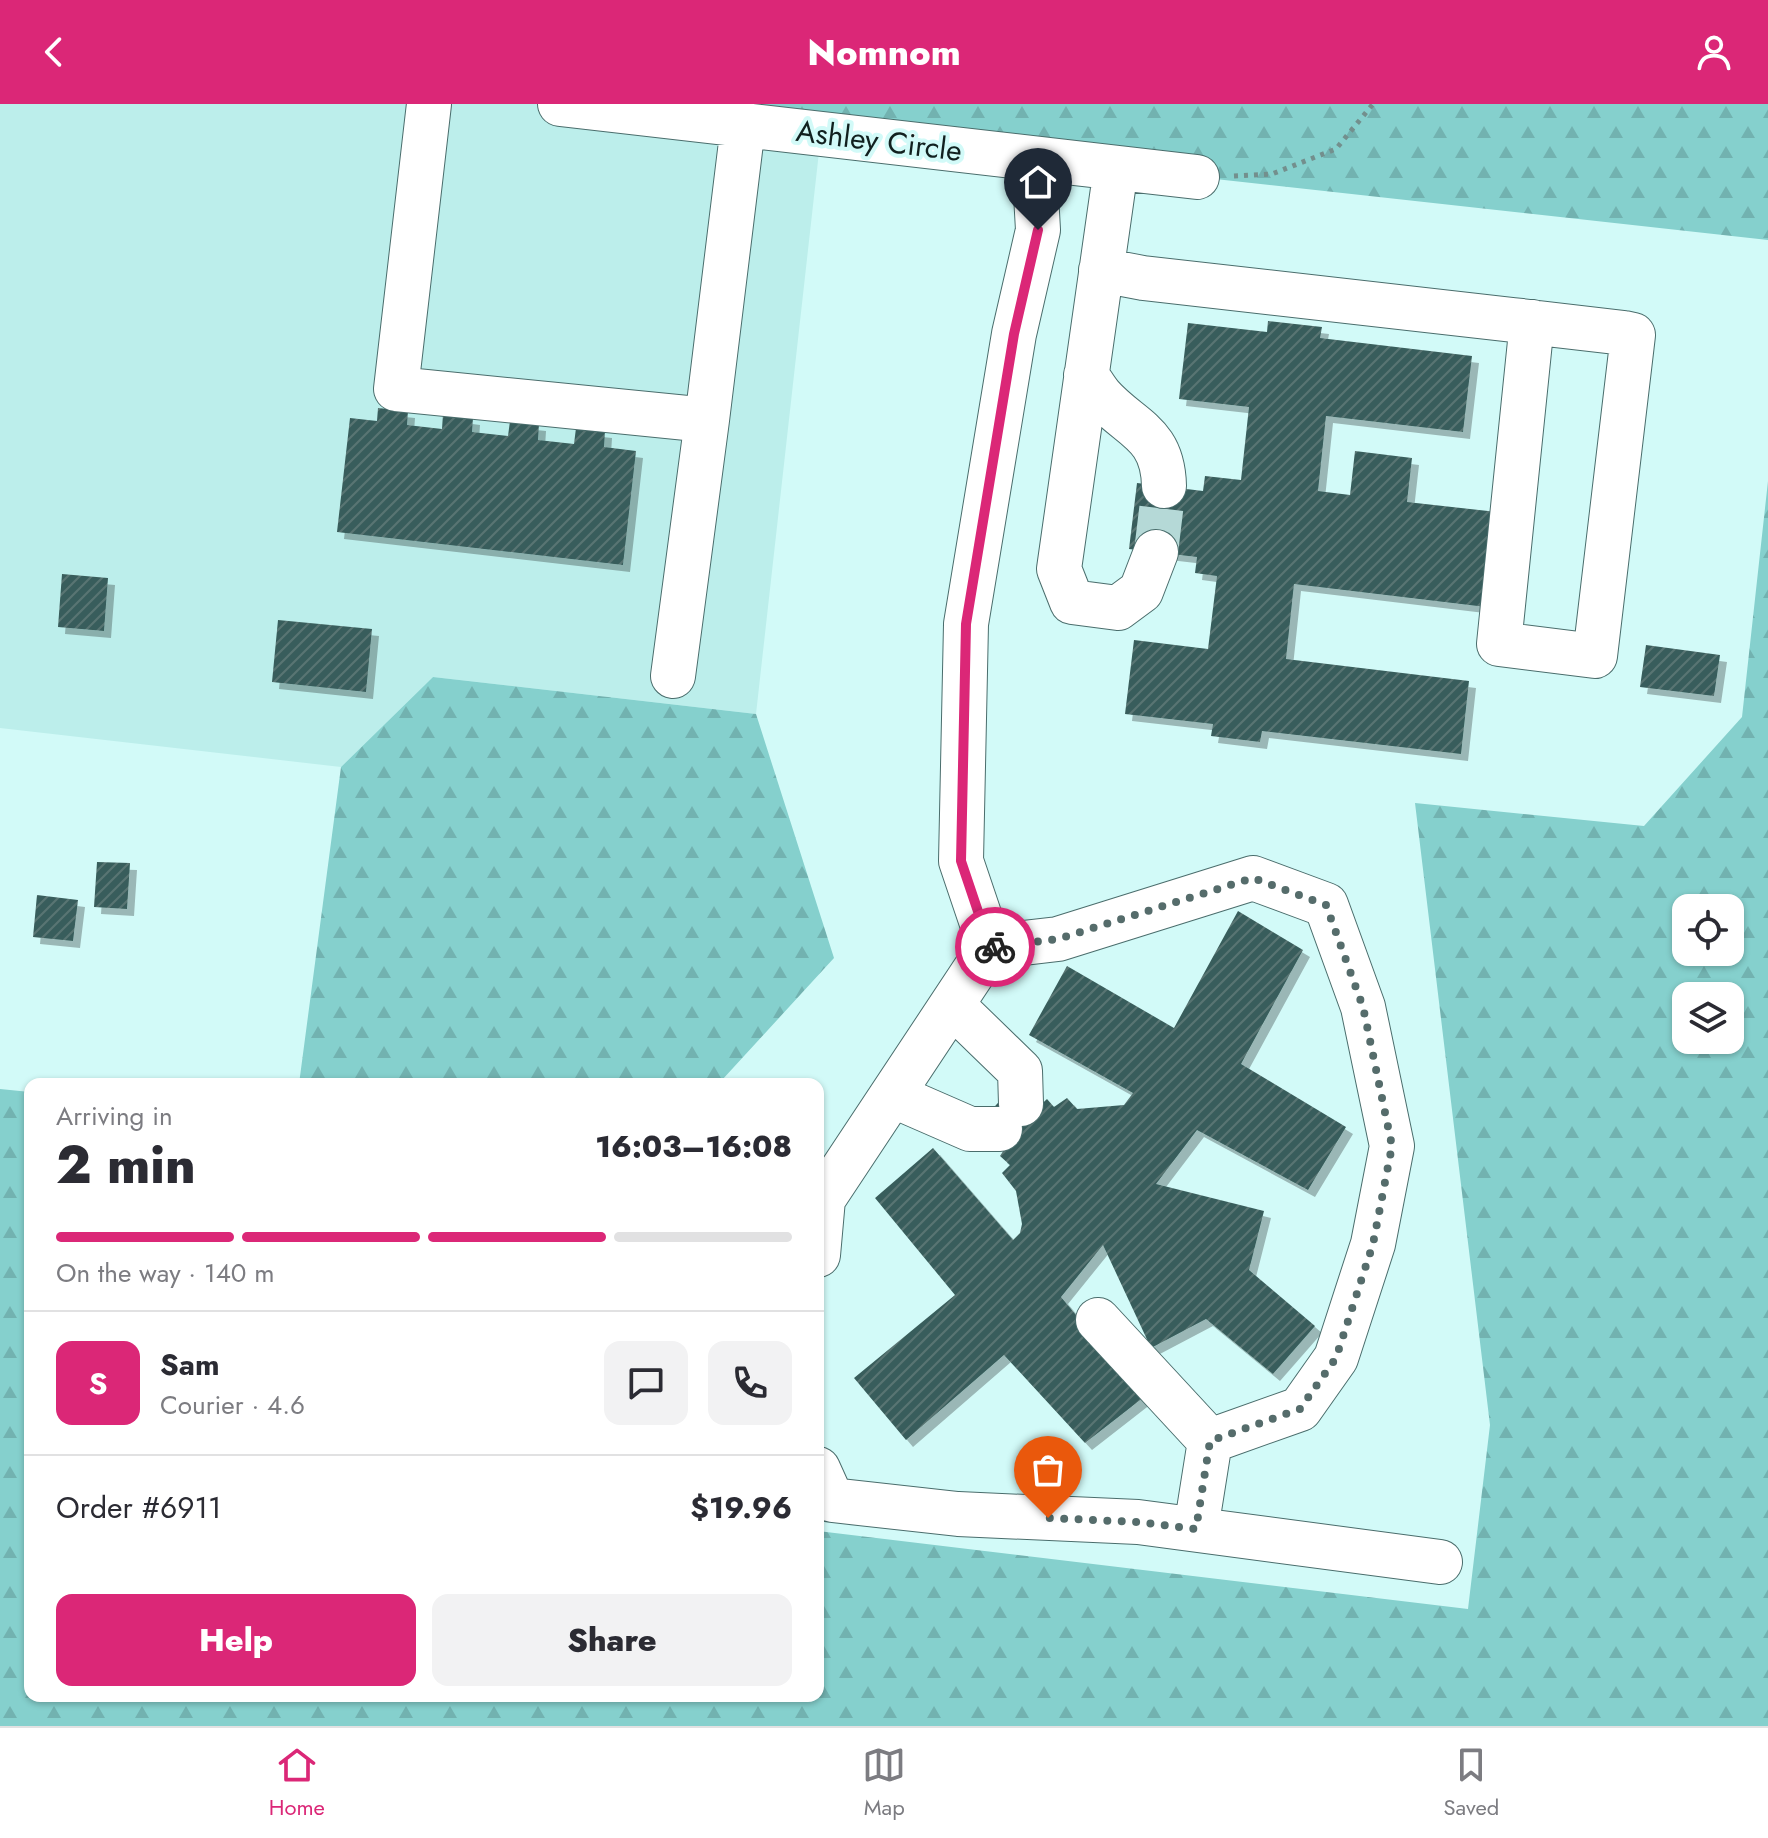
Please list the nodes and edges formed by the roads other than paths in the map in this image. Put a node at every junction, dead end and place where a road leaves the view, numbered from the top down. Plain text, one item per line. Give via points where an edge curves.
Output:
1 (429, 104) edge
2 (560, 104) edge
3 (743, 126) junction
4 (1034, 159) junction
5 (1116, 168) junction
6 (1197, 177) road end
7 (1101, 270) junction
8 (1532, 322) junction
9 (1086, 375) junction
10 (707, 420) junction
11 (1164, 486) tunnel mouth
12 (1156, 552) tunnel mouth
13 (673, 676) dead end
14 (990, 947) junction
15 (952, 1005) junction
16 (892, 1095) junction
17 (824, 1197) edge
18 (1098, 1320) dead end
19 (1210, 1441) junction
20 (824, 1482) edge
21 (1196, 1529) junction
22 (1440, 1562) dead end

1 - 10 street via 396,389
2 - 3 street, Ashley Circle
3 - 4 street, Ashley Circle
3 - 10 street
4 - 5 street, Ashley Circle
4 - 14 street via 1038,230 1014,334 966,624 961,861
5 - 6 street, Ashley Circle
5 - 7 street
7 - 8 street
7 - 9 street
8 - 8 street via 1633,335 1595,656 1499,644
9 - 11 street via 1102,397 1145,433 1164,468
9 - 12 street via 1059,569 1072,602 1118,608 1141,591
10 - 13 street
14 - 15 street
14 - 19 street via 1058,939 1253,878 1326,905 1363,1007 1392,1146 1373,1244 1336,1358 1300,1409
15 - 16 street
15 - 16 street via 1020,1071 1010,1116 970,1129
16 - 17 street
18 - 19 street
19 - 21 street
20 - 21 street via 832,1500
21 - 22 street

